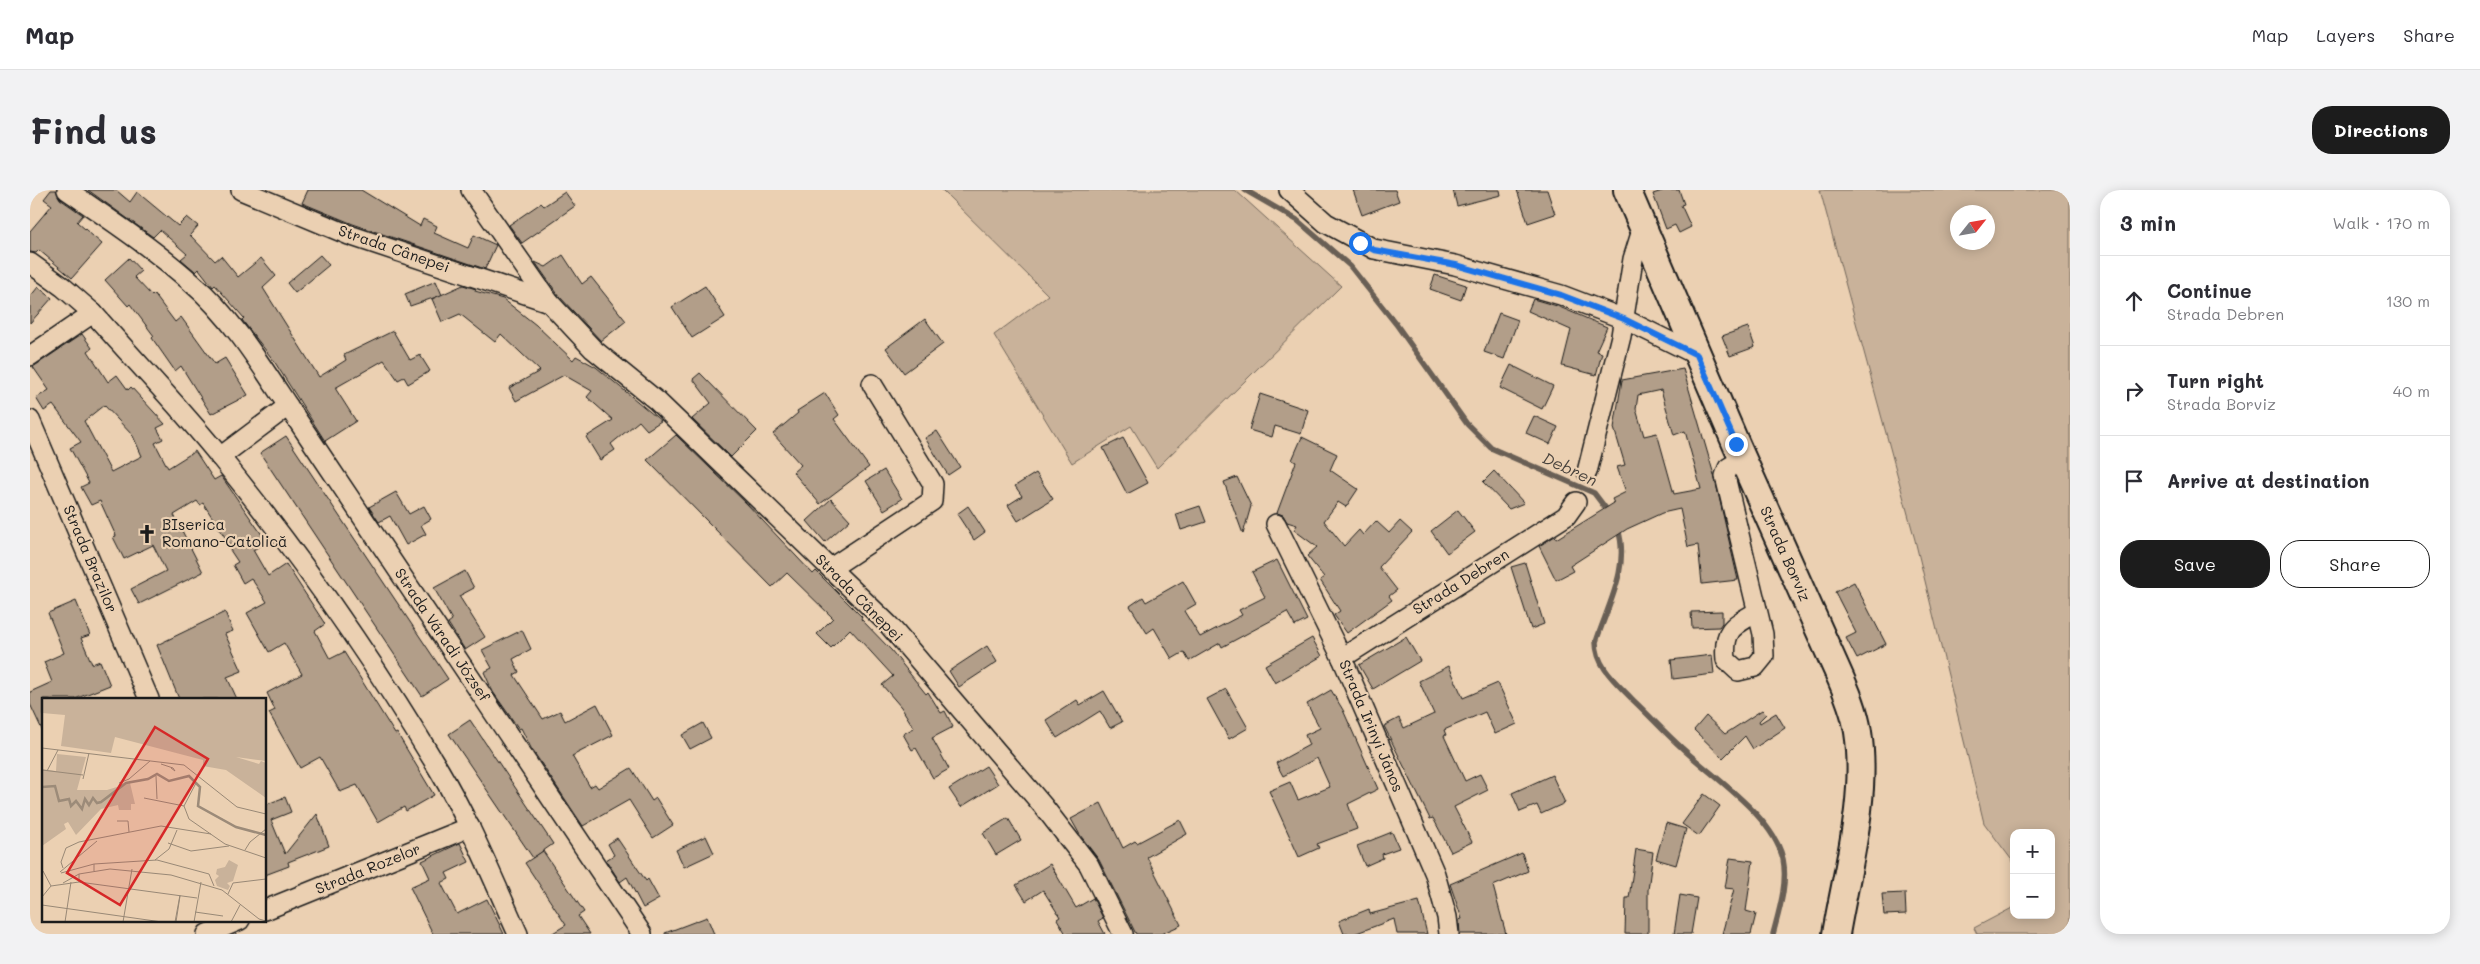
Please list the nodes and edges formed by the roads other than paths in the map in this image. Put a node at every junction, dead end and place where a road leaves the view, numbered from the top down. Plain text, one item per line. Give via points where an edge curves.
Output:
1 (66, 190) edge
2 (241, 190) edge
3 (471, 190) edge
4 (1289, 190) edge
5 (1627, 190) edge
6 (1643, 227) junction
7 (30, 263) edge
8 (549, 302) junction
9 (93, 313) junction
10 (1624, 319) junction
11 (1697, 355) junction
12 (30, 356) edge
13 (872, 384) dead end
14 (288, 406) junction
15 (30, 420) edge
16 (220, 457) junction
17 (1743, 459) junction
18 (1587, 472) dead end
19 (1576, 502) dead end
20 (1276, 524) dead end
21 (831, 568) junction
22 (1757, 612) dead end
23 (1342, 658) junction
24 (150, 698) edge
25 (470, 827) junction
26 (266, 910) edge
27 (237, 922) edge
28 (243, 922) edge
29 (207, 934) edge
30 (249, 934) edge
31 (518, 934) edge
32 (642, 934) edge
33 (1123, 934) edge
34 (1449, 934) edge
35 (1836, 934) edge

1 - 14 street, Strada Váradi József via 193,283 218,308
2 - 8 street, Strada Cânepei via 349,234
3 - 8 street, Strada Cânepei
4 - 10 street via 1326,223 1374,250 1456,265 1561,295
5 - 6 main road, Strada Borviz
6 - 10 street via 1633,258
6 - 11 main road, Strada Borviz
7 - 9 street
8 - 21 street, Strada Cânepei via 593,349 657,401
9 - 12 street
9 - 16 street
10 - 11 street
10 - 18 street
11 - 17 main road, Strada Borviz
13 - 21 street via 934,484 932,501
14 - 16 street
14 - 32 street, Strada Váradi József
15 - 24 street, Strada Brazilor
16 - 25 street via 332,603 440,770
17 - 22 street via 1728,468 1726,476
17 - 35 main road, Strada Borviz via 1850,700 1858,730 1860,792
19 - 23 street, Strada Debren via 1566,516
20 - 23 street, Strada Irinyi János
21 - 33 street, Strada Cânepei via 888,624 1044,807 1089,865
23 - 34 street, Strada Irinyi János via 1435,874
25 - 26 street, Strada Rozelor
25 - 31 street
27 - 29 street
28 - 30 street

